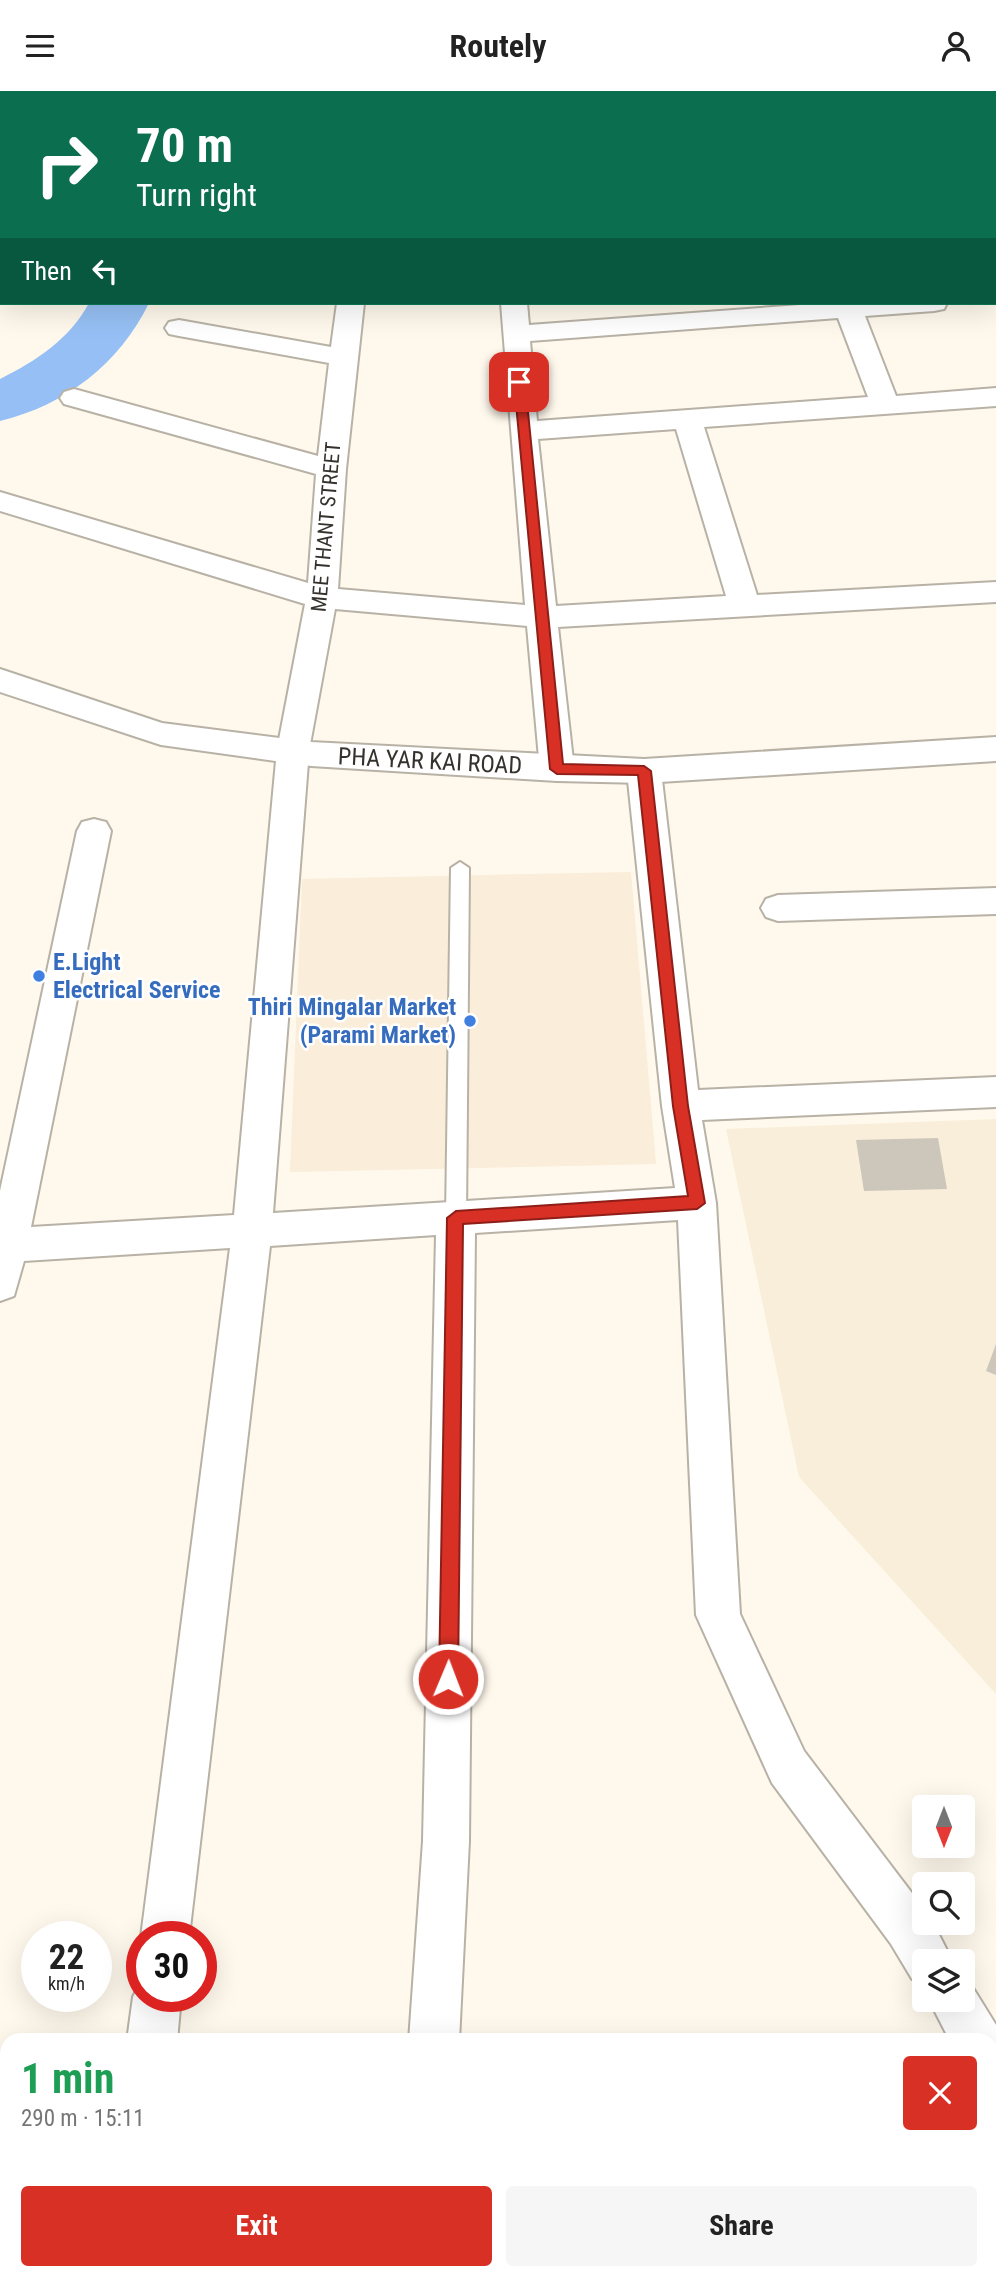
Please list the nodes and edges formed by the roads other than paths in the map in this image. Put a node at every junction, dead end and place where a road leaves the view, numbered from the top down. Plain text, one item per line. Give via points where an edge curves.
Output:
1 (350, 305) edge
2 (514, 305) edge
3 (877, 305) edge
4 (848, 306) edge
5 (178, 328) dead end
6 (516, 334) junction
7 (343, 358) junction
8 (996, 397) edge
9 (74, 398) dead end
10 (885, 405) junction
11 (687, 419) junction
12 (523, 431) junction
13 (331, 469) junction
14 (0, 501) edge
15 (996, 592) edge
16 (323, 598) junction
17 (744, 604) junction
18 (542, 617) junction
19 (0, 680) edge
20 (996, 749) edge
21 (293, 750) junction
22 (557, 769) junction
23 (644, 771) junction
24 (94, 831) dead end
25 (460, 868) dead end
26 (996, 901) edge
27 (778, 908) dead end
28 (996, 1092) edge
29 (681, 1106) junction
30 (697, 1203) junction
31 (456, 1218) junction
32 (252, 1230) junction
33 (3, 1246) edge
34 (0, 1285) edge
35 (167, 1921) edge
36 (921, 1949) edge
37 (155, 2012) edge
38 (960, 2012) edge
39 (153, 2033) edge
40 (434, 2033) edge
41 (973, 2033) edge

1 - 7 street, MEE THANT STREET
2 - 6 street
3 - 4 street
4 - 6 street
4 - 10 street
5 - 7 street
6 - 12 street
7 - 13 street, MEE THANT STREET
8 - 10 street
9 - 13 street
10 - 11 street
11 - 12 street
11 - 17 street
12 - 18 street
13 - 16 street, MEE THANT STREET
14 - 16 street
15 - 17 street
16 - 18 street
16 - 21 street, MEE THANT STREET
17 - 18 street
18 - 22 street
19 - 21 street, PHA YAR KAI ROAD via 161,734
20 - 23 street, PHA YAR KAI ROAD
21 - 22 street, PHA YAR KAI ROAD
21 - 32 street, MEE THANT STREET
22 - 23 street, PHA YAR KAI ROAD
23 - 29 street
24 - 33 street
25 - 31 lane
26 - 27 street
28 - 29 street
29 - 30 street
30 - 31 street
30 - 36 street via 718,1615 788,1767
31 - 32 street
31 - 40 street via 446,1841
32 - 33 street
32 - 35 street, MEE THANT STREET
33 - 34 street
37 - 39 street
38 - 41 street

